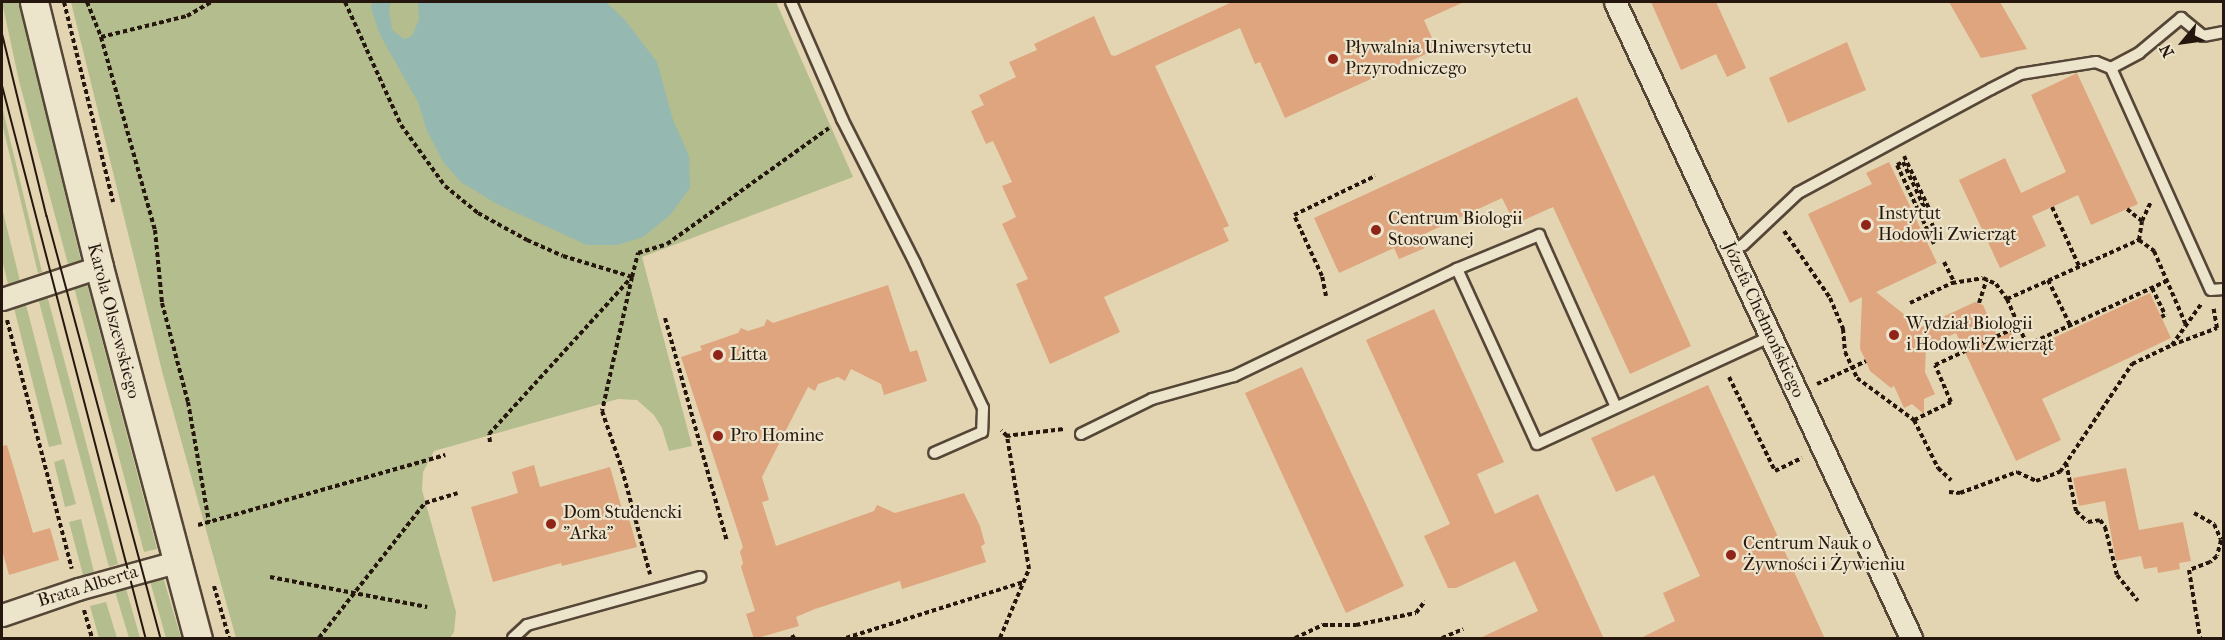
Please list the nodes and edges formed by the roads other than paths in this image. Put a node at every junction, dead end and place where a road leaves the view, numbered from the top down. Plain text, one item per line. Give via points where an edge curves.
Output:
1 (34, 2) edge
2 (791, 2) edge
3 (1616, 2) edge
4 (2223, 32) edge
5 (2111, 68) junction
6 (1730, 251) junction
7 (99, 267) junction
8 (1457, 269) junction
9 (2223, 289) edge
10 (2, 298) edge
11 (1770, 337) junction
12 (1616, 407) junction
13 (1082, 434) road end
14 (934, 453) dead end
15 (176, 562) junction
16 (700, 577) dead end
17 (2, 615) edge
18 (198, 639) edge
19 (513, 639) edge
20 (1911, 639) edge

1 - 7 street, Karola Olszewskiego
2 - 14 lane via 842,119 983,408 982,432
3 - 6 street, Józefa Chełmońskiego
4 - 5 lane via 2203,36 2181,18 2139,53
5 - 6 lane via 2096,62 2020,74 1798,193 1743,244
5 - 9 lane via 2211,290
6 - 11 street, Józefa Chełmońskiego
7 - 10 street
7 - 15 street, Karola Olszewskiego
8 - 12 lane via 1539,235
8 - 12 lane via 1537,444
8 - 13 lane via 1234,376 1152,399
11 - 12 lane
11 - 20 street, Józefa Chełmońskiego
15 - 17 street, Brata Alberta via 78,588
15 - 18 street, Karola Olszewskiego
16 - 19 lane via 527,625

